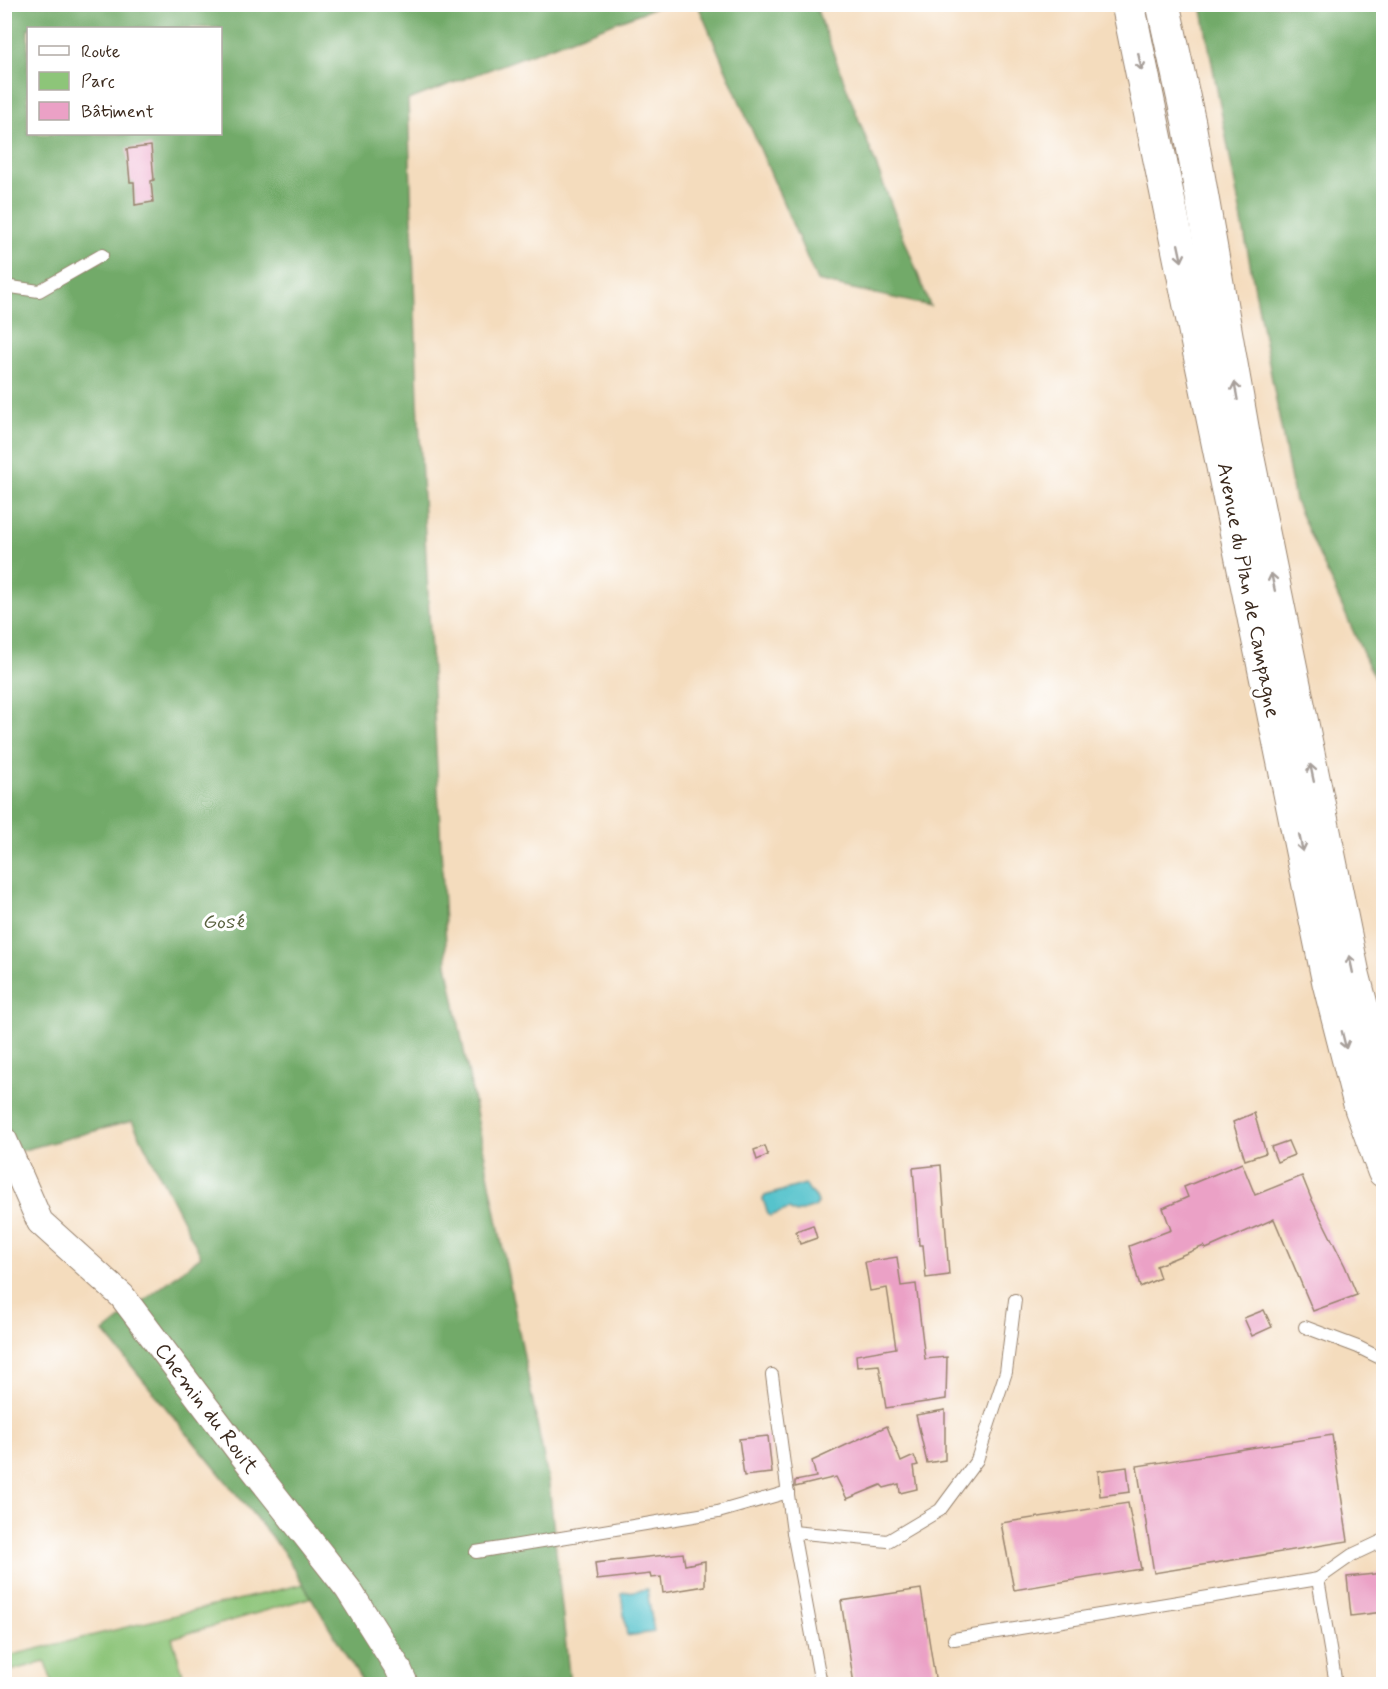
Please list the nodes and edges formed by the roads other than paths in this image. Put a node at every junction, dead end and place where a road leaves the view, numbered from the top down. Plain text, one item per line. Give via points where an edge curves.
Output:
1 (1128, 4) edge
2 (1163, 4) edge
3 (102, 255) dead end
4 (4, 286) edge
5 (1383, 1093) edge
6 (4, 1140) edge
7 (1381, 1157) edge
8 (1015, 1300) dead end
9 (1305, 1327) dead end
10 (1383, 1360) edge
11 (772, 1376) dead end
12 (788, 1492) junction
13 (793, 1532) junction
14 (1383, 1540) edge
15 (476, 1552) dead end
16 (1318, 1579) junction
17 (954, 1639) dead end
18 (405, 1684) edge
19 (821, 1684) edge
20 (1336, 1684) edge

1 -> 7 main road, Avenue du Plan de Campagne via 1329,983 1361,1108
5 -> 2 main road, Avenue du Plan de Campagne via 1353,974 1245,444 1189,123
3 - 4 lane via 39,291
6 - 18 street, Chemin du Rouit via 40,1222 122,1296 348,1589
8 - 13 lane via 1006,1372 977,1460 940,1510 888,1541
9 - 10 lane
11 - 12 lane
12 - 13 lane
12 - 15 lane via 718,1512
13 - 19 lane
14 - 16 lane via 1352,1555
16 - 17 lane
16 - 20 lane

